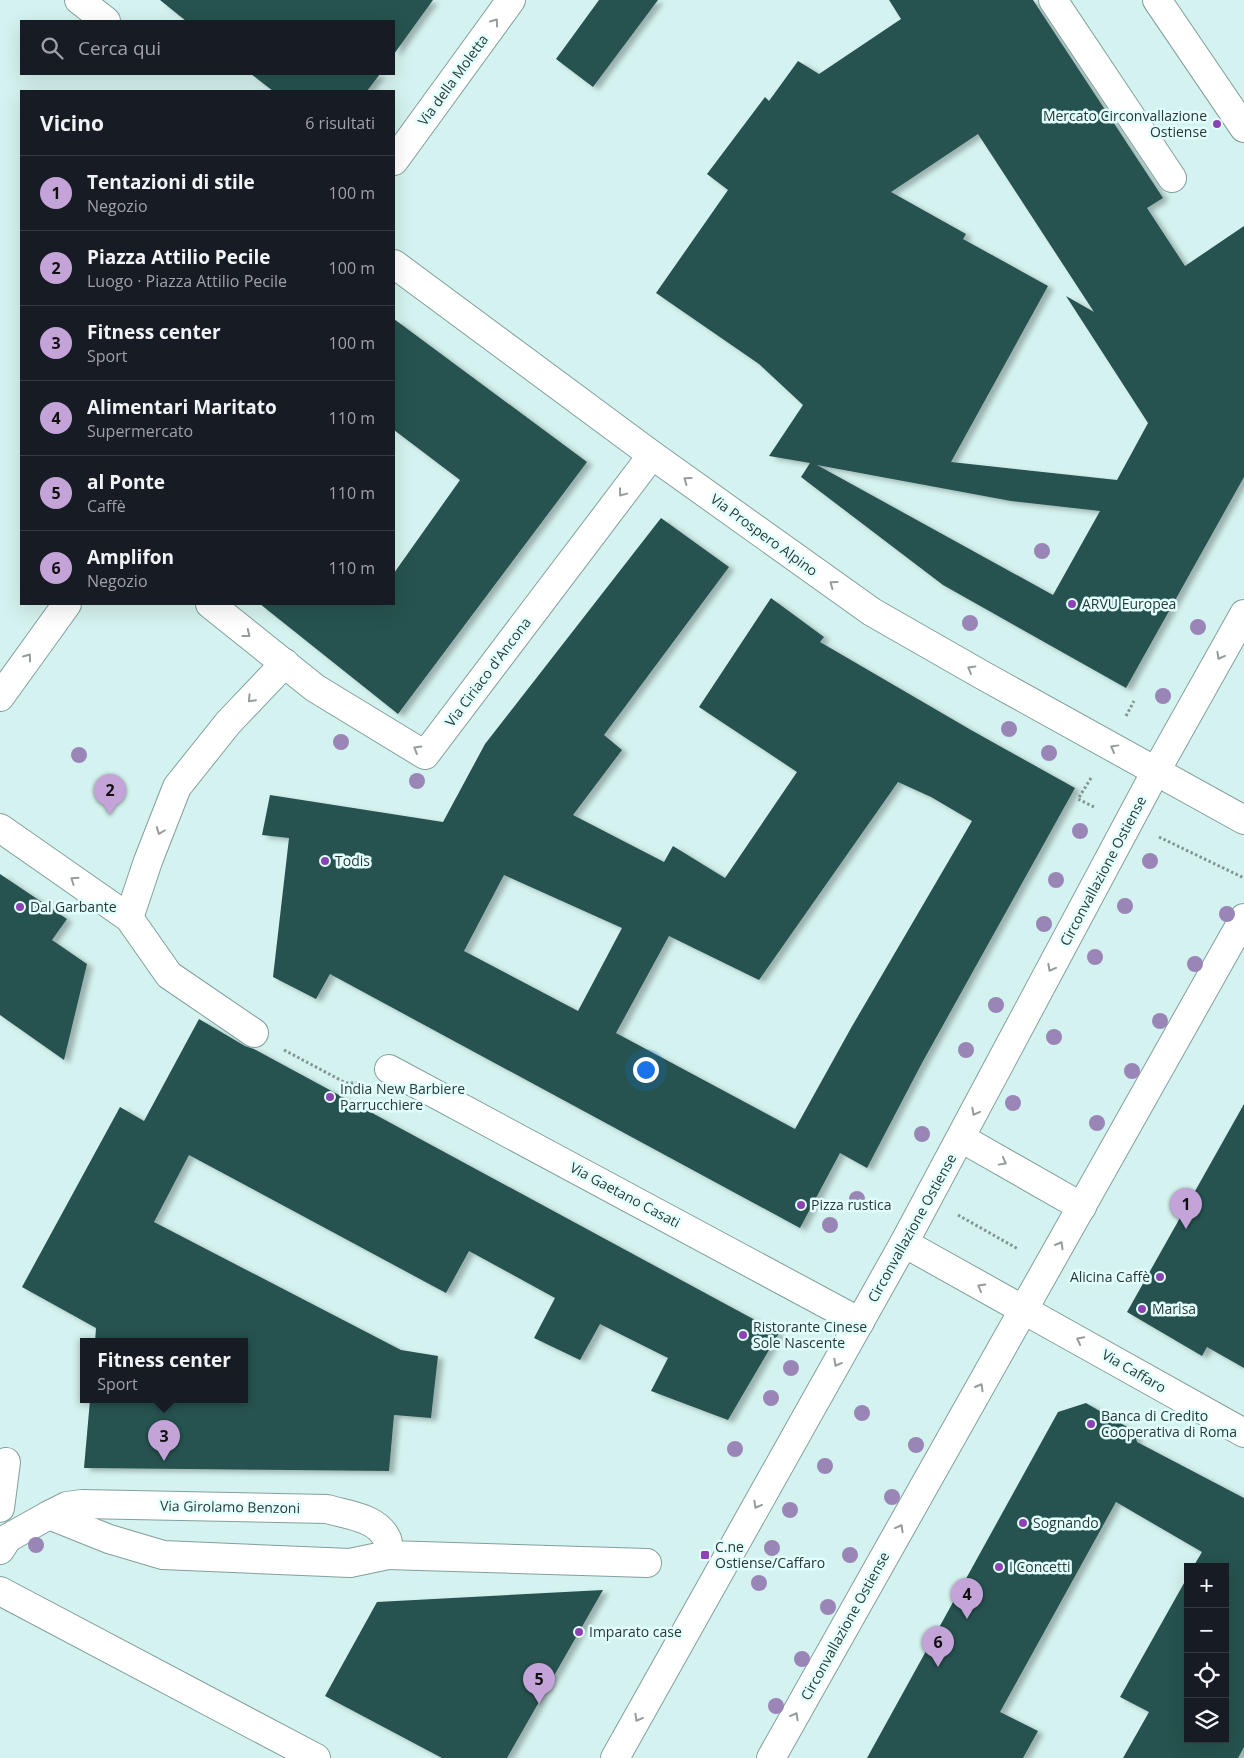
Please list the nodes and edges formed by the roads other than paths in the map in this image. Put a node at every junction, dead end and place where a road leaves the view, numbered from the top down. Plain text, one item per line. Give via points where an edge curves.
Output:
1 (79, 0) edge
2 (511, 0) edge
3 (1053, 0) edge
4 (1157, 0) edge
5 (105, 20) edge
6 (1244, 128) edge
7 (395, 159) edge
8 (1172, 178) dead end
9 (395, 265) edge
10 (652, 455) junction
11 (66, 605) edge
12 (211, 605) edge
13 (1244, 614) edge
14 (285, 663) junction
15 (0, 697) edge
16 (1156, 771) junction
17 (1244, 820) edge
18 (0, 828) edge
19 (129, 918) junction
20 (1244, 918) edge
21 (254, 1033) dead end
22 (389, 1069) dead end
23 (961, 1138) junction
24 (1082, 1206) junction
25 (904, 1243) junction
26 (1024, 1311) junction
27 (860, 1322) junction
28 (1244, 1433) edge
29 (6, 1462) dead end
30 (0, 1508) edge
31 (49, 1514) junction
32 (3, 1538) edge
33 (388, 1554) junction
34 (647, 1563) dead end
35 (0, 1591) edge
36 (316, 1758) edge
37 (615, 1758) edge
38 (771, 1758) edge

1 - 5 street
7 -> 2 street, Via della Moletta
3 - 8 street
4 - 6 street
9 - 10 street, Via Prospero Alpino
10 -> 14 street, Via Ciriaco d'Ancona via 425,755 315,688
16 -> 10 street, Via Prospero Alpino via 872,612
15 -> 11 street
12 -> 14 street
13 -> 16 street, Circonvallazione Ostiense
14 -> 19 street via 228,723 177,787
16 - 17 street
16 -> 23 street, Circonvallazione Ostiense
19 -> 18 street
19 - 21 street via 168,975
20 - 24 street, Circonvallazione Ostiense
22 - 27 street, Via Gaetano Casati
23 -> 24 street
23 - 25 street, Circonvallazione Ostiense
26 -> 24 street, Circonvallazione Ostiense
26 -> 25 street, Via Caffaro
25 - 27 street, Circonvallazione Ostiense
28 -> 26 street, Via Caffaro
38 -> 26 street, Circonvallazione Ostiense
27 -> 37 street, Circonvallazione Ostiense
29 - 30 street
31 - 32 street, Via Girolamo Benzoni
31 - 33 street via 109,1539 163,1555 350,1563
31 - 33 street, Via Girolamo Benzoni via 82,1504 327,1509 379,1526 388,1540
33 - 34 street
35 - 36 street

